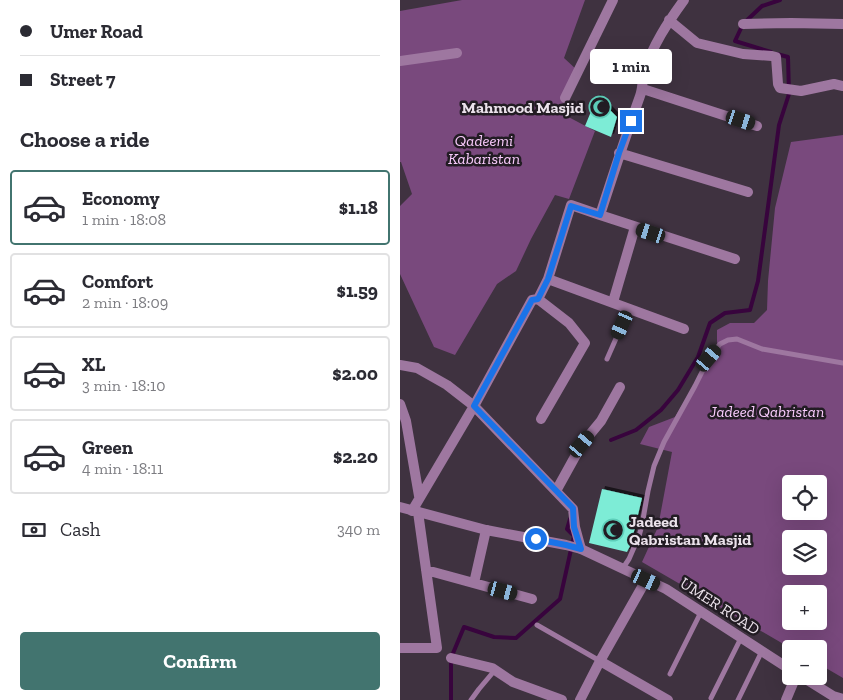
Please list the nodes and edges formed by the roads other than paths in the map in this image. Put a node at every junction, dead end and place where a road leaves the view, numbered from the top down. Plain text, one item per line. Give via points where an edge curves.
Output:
1 (613, 0) edge
2 (684, 0) edge
3 (669, 20) junction
4 (743, 24) dead end
5 (843, 24) edge
6 (457, 53) dead end
7 (400, 61) edge
8 (843, 86) edge
9 (642, 89) junction
10 (565, 98) dead end
11 (757, 126) dead end
12 (619, 153) junction
13 (748, 192) dead end
14 (600, 215) junction
15 (635, 227) junction
16 (735, 259) dead end
17 (548, 279) junction
18 (538, 299) junction
19 (613, 302) junction
20 (630, 308) junction
21 (684, 329) dead end
22 (607, 359) dead end
23 (843, 363) edge
24 (400, 365) edge
25 (620, 387) dead end
26 (400, 404) edge
27 (474, 406) junction
28 (541, 419) dead end
29 (404, 423) edge
30 (556, 491) junction
31 (419, 496) junction
32 (400, 507) edge
33 (415, 511) junction
34 (486, 530) junction
35 (581, 549) junction
36 (623, 569) junction
37 (426, 570) junction
38 (646, 580) junction
39 (474, 583) junction
40 (532, 598) dead end
41 (701, 612) junction
42 (537, 625) dead end
43 (741, 638) junction
44 (400, 648) edge
45 (762, 652) junction
46 (451, 658) dead end
47 (600, 661) junction
48 (782, 664) edge
49 (495, 670) junction
50 (670, 674) dead end
51 (792, 685) edge
52 (815, 685) edge
53 (711, 698) dead end
54 (843, 699) edge
55 (471, 700) edge
56 (562, 700) edge
57 (580, 700) edge
58 (668, 700) edge
59 (738, 700) edge
60 (786, 700) edge

1 - 10 street
2 - 3 street
3 - 8 street via 697,43 743,54 776,57 780,88 801,91 834,84
3 - 9 street via 655,44
4 - 5 street
6 - 7 street
9 - 11 street
9 - 12 street
12 - 13 street
12 - 14 street
14 - 15 street
14 - 17 street via 571,206
15 - 16 street
15 - 19 street
17 - 18 street
17 - 19 street
18 - 27 street via 532,300
18 - 28 street via 568,323 584,343
19 - 20 street
20 - 21 street
20 - 22 lane
23 - 36 lane via 762,349 737,340 720,344 709,358 664,442 654,466 639,536
24 - 27 street via 417,368
25 - 30 street
26 - 29 street
27 - 30 street
27 - 31 street
29 - 31 street
30 - 35 street via 573,508 574,527
31 - 33 street
32 - 33 street, UMER ROAD
33 - 34 street, UMER ROAD
33 - 37 street
34 - 35 street, UMER ROAD
34 - 39 street
35 - 36 street, UMER ROAD
36 - 38 street, UMER ROAD
37 - 39 street
37 - 44 street via 437,648
38 - 41 street, UMER ROAD
38 - 47 street
39 - 40 street
41 - 43 street, UMER ROAD
41 - 50 lane
42 - 47 lane
43 - 45 street, UMER ROAD
43 - 53 lane
45 - 48 street, UMER ROAD
45 - 59 lane
46 - 49 street
47 - 57 street
47 - 58 street
49 - 55 lane
49 - 56 street via 512,682
51 - 60 street
52 - 54 street

